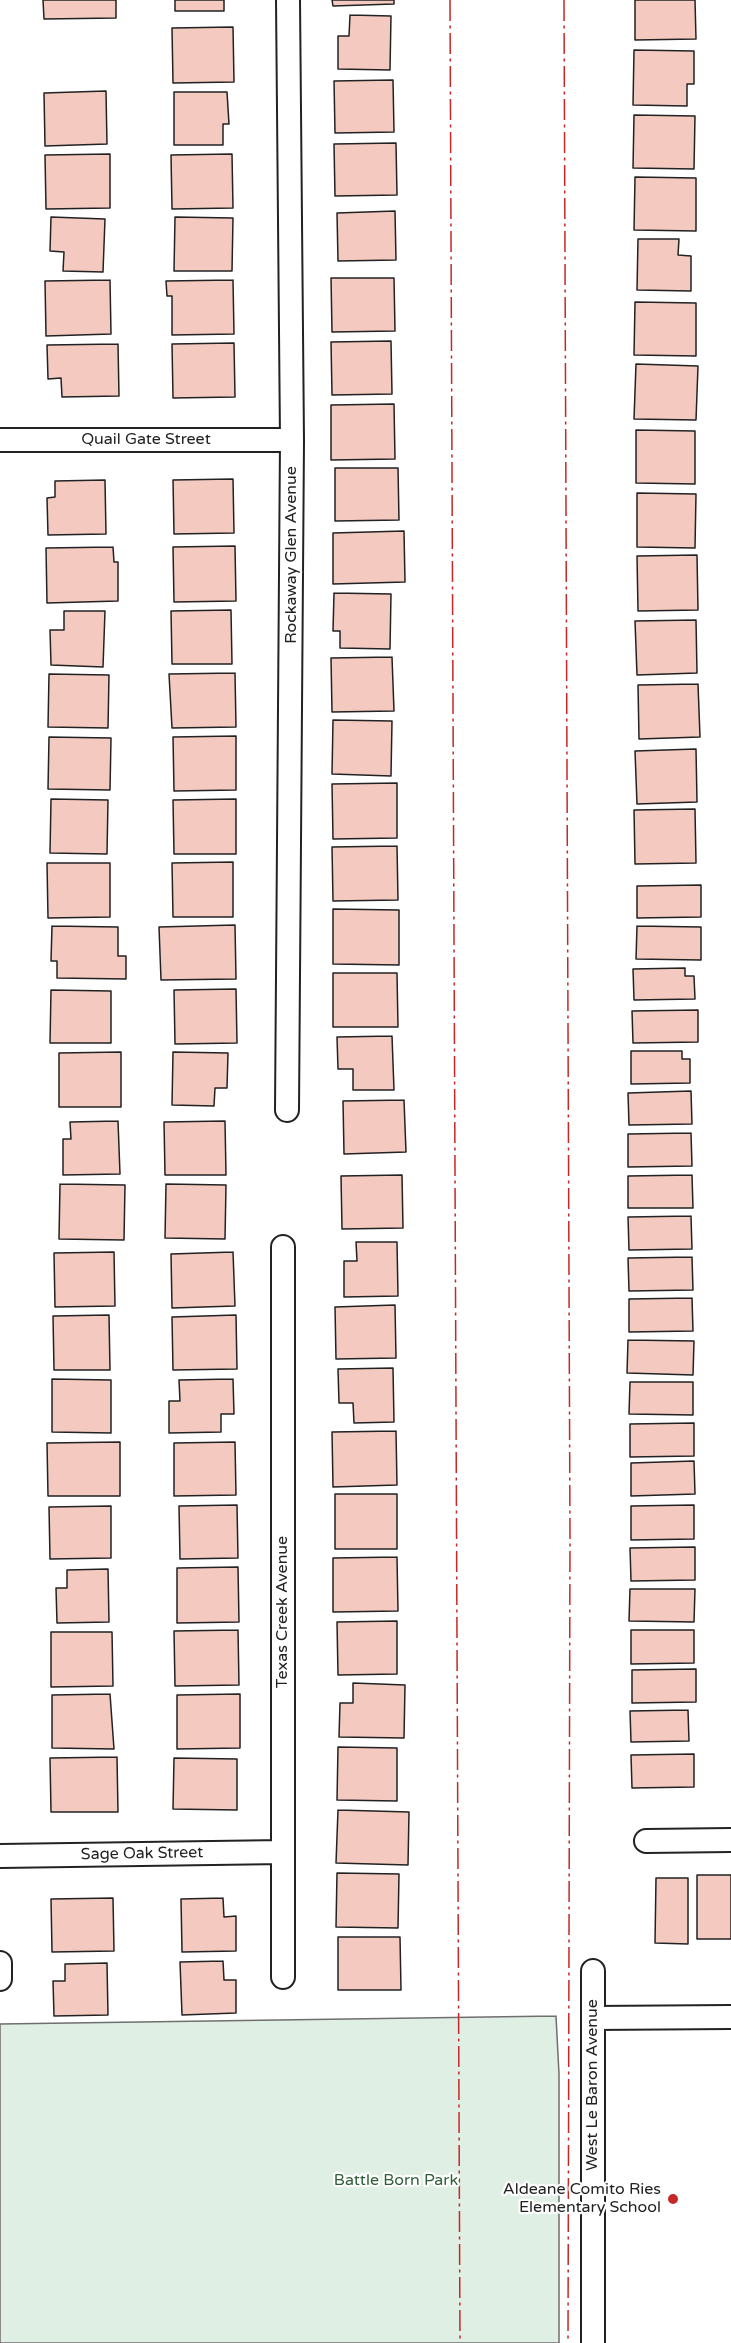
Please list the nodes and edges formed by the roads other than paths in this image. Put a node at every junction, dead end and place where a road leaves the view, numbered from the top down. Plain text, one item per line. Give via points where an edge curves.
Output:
1 (288, 0) edge
2 (0, 440) edge
3 (292, 440) junction
4 (287, 1110) dead end
5 (283, 1247) dead end
6 (731, 1840) edge
7 (646, 1841) dead end
8 (283, 1852) junction
9 (0, 1856) edge
10 (0, 1963) edge
11 (593, 1971) dead end
12 (283, 1977) dead end
13 (0, 1979) edge
14 (731, 2017) edge
15 (594, 2018) junction
16 (593, 2343) edge

1 - 3 street, Rockaway Glen Avenue
2 - 3 street, Quail Gate Street
3 - 4 street, Rockaway Glen Avenue
5 - 8 street, Texas Creek Avenue
6 - 7 street
8 - 9 street, Sage Oak Street
8 - 12 street, Texas Creek Avenue
10 - 13 street
11 - 15 street, West Le Baron Avenue
14 - 15 street
15 - 16 street, West Le Baron Avenue

